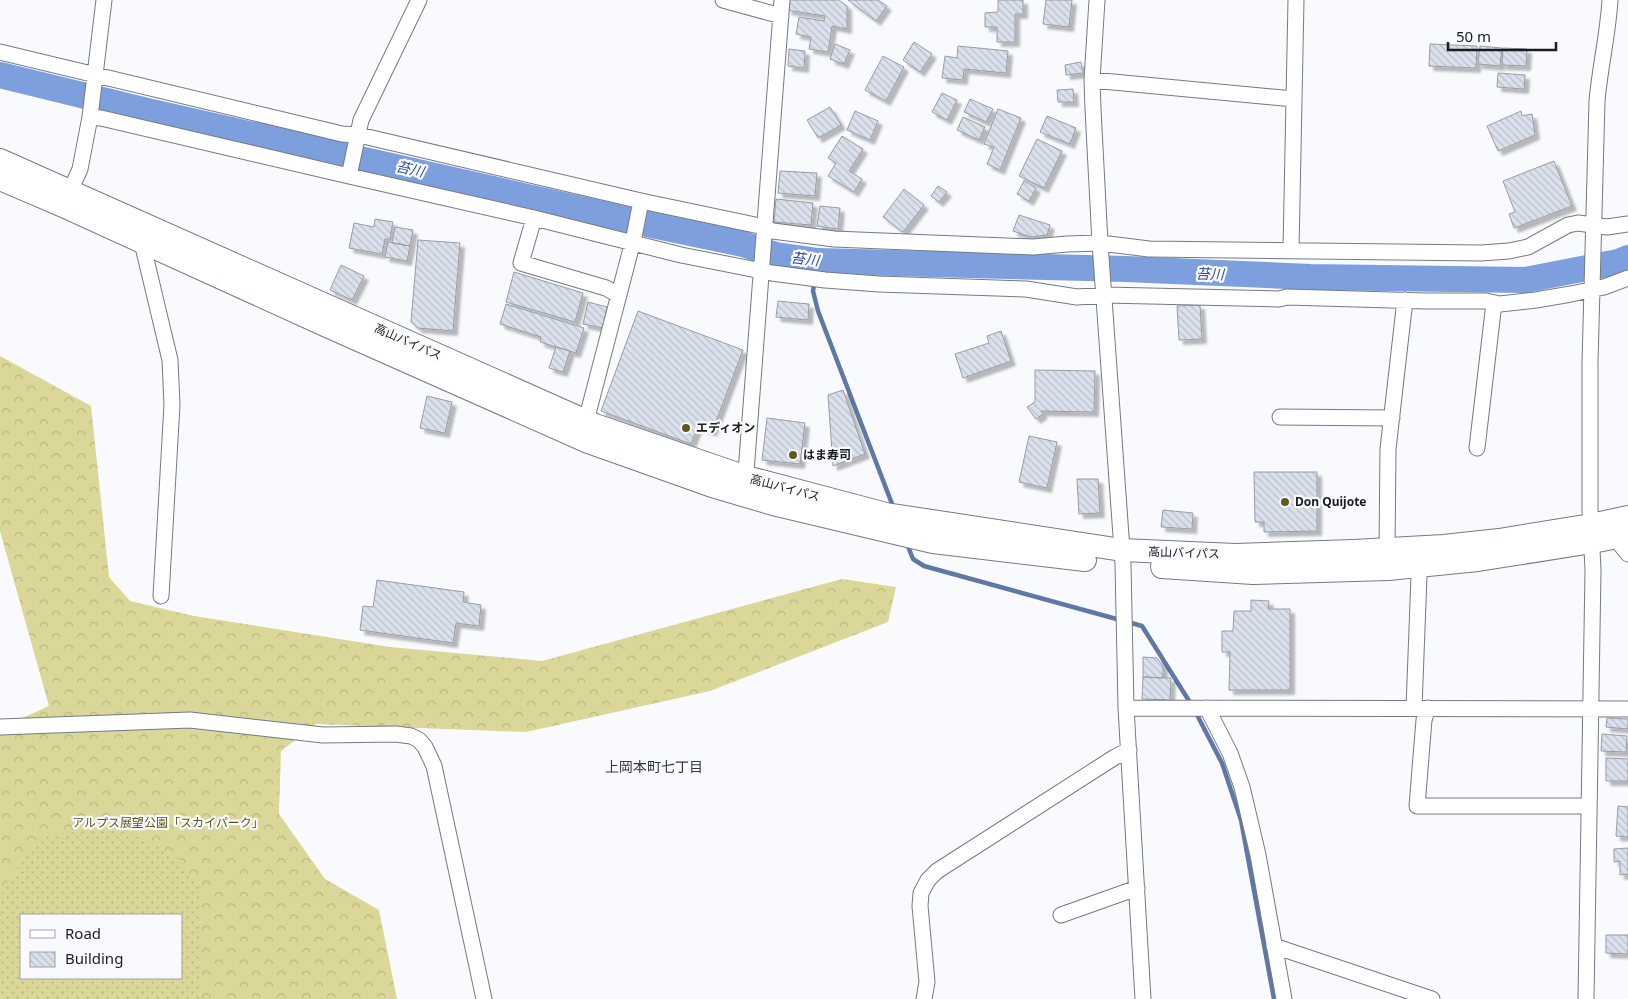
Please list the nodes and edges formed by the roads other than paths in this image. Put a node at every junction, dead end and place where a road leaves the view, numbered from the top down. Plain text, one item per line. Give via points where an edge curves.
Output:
1 (104, 0) edge
2 (419, 0) edge
3 (723, 0) edge
4 (782, 0) edge
5 (1097, 0) edge
6 (1296, 0) edge
7 (1610, 0) edge
8 (781, 16) junction
9 (0, 52) edge
10 (95, 79) junction
11 (1092, 80) junction
12 (1294, 99) junction
13 (90, 114) junction
14 (358, 138) junction
15 (0, 160) edge
16 (350, 174) junction
17 (0, 179) edge
18 (67, 199) junction
19 (640, 203) junction
20 (534, 218) junction
21 (1628, 224) edge
22 (764, 231) junction
23 (1594, 231) junction
24 (633, 240) junction
25 (148, 244) junction
26 (1100, 247) junction
27 (1291, 250) junction
28 (761, 269) junction
29 (1628, 278) edge
30 (1592, 286) junction
31 (1104, 291) junction
32 (618, 294) junction
33 (1405, 300) junction
34 (1494, 303) junction
35 (1280, 417) dead end
36 (1392, 418) junction
37 (586, 420) junction
38 (1477, 448) dead end
39 (745, 487) junction
40 (1628, 517) edge
41 (1592, 534) junction
42 (1624, 542) edge
43 (1387, 549) junction
44 (1123, 557) junction
45 (1419, 576) dead end
46 (161, 596) dead end
47 (1126, 708) junction
48 (1204, 708) junction
49 (1421, 708) junction
50 (1628, 708) edge
51 (1590, 709) junction
52 (0, 726) edge
53 (1129, 750) junction
54 (1589, 806) junction
55 (1137, 888) junction
56 (1061, 915) dead end
57 (1274, 946) junction
58 (484, 999) edge
59 (924, 999) edge
60 (1143, 999) edge
61 (1284, 999) edge
62 (1432, 999) edge
63 (1586, 999) edge

1 - 10 street
2 - 14 street via 361,120
3 - 8 street
4 - 8 street
5 - 11 street
6 - 12 street
7 - 23 street via 1598,93
8 - 22 street
9 - 10 street
10 - 13 street
10 - 14 street
11 - 12 street
11 - 26 street
12 - 27 street
13 - 16 street
13 - 18 street via 80,169
14 - 16 street
14 - 19 street
15 - 18 highway, 高山バイパス
16 - 20 street
17 - 18 highway, 高山バイパス
18 - 25 highway, 高山バイパス
18 - 37 highway, 高山バイパス
19 - 22 street
19 - 24 street
20 - 24 street
20 - 32 street via 520,263
21 - 23 street
22 - 26 street via 834,239
22 - 28 street
23 - 27 street via 1578,223 1568,225 1528,247 1481,253
23 - 30 street
24 - 28 street via 681,255
24 - 32 street
25 - 39 highway, 高山バイパス via 588,442
25 - 46 street via 144,251 170,360 172,405
26 - 27 street
26 - 31 street
28 - 31 street via 825,280 1026,289 1077,297
28 - 39 street
29 - 30 street via 1604,287
30 - 34 street via 1536,300
30 - 41 street
31 - 33 street via 1279,299
31 - 44 street
32 - 37 street
33 - 34 street
33 - 36 street
34 - 38 street
35 - 36 street
36 - 43 street via 1387,474
37 - 39 highway, 高山バイパス
39 - 44 highway, 高山バイパス via 900,526 933,542
40 - 41 highway, 高山バイパス
41 - 42 highway, 高山バイパス
41 - 43 highway, 高山バイパス
41 - 44 highway, 高山バイパス via 1478,560 1388,569 1253,573
41 - 51 street
43 - 44 highway, 高山バイパス
44 - 47 street
45 - 49 street
47 - 48 street
47 - 53 street
48 - 49 street
48 - 57 street via 1230,753 1242,787
49 - 51 street
49 - 54 street via 1424,720 1417,806
50 - 51 street
51 - 54 street
52 - 58 street via 190,720 323,735 396,734 419,740 434,766
53 - 55 street
53 - 59 street via 945,866 928,880 920,906 926,982
54 - 63 street
55 - 56 street
55 - 60 street
57 - 61 street
57 - 62 street

